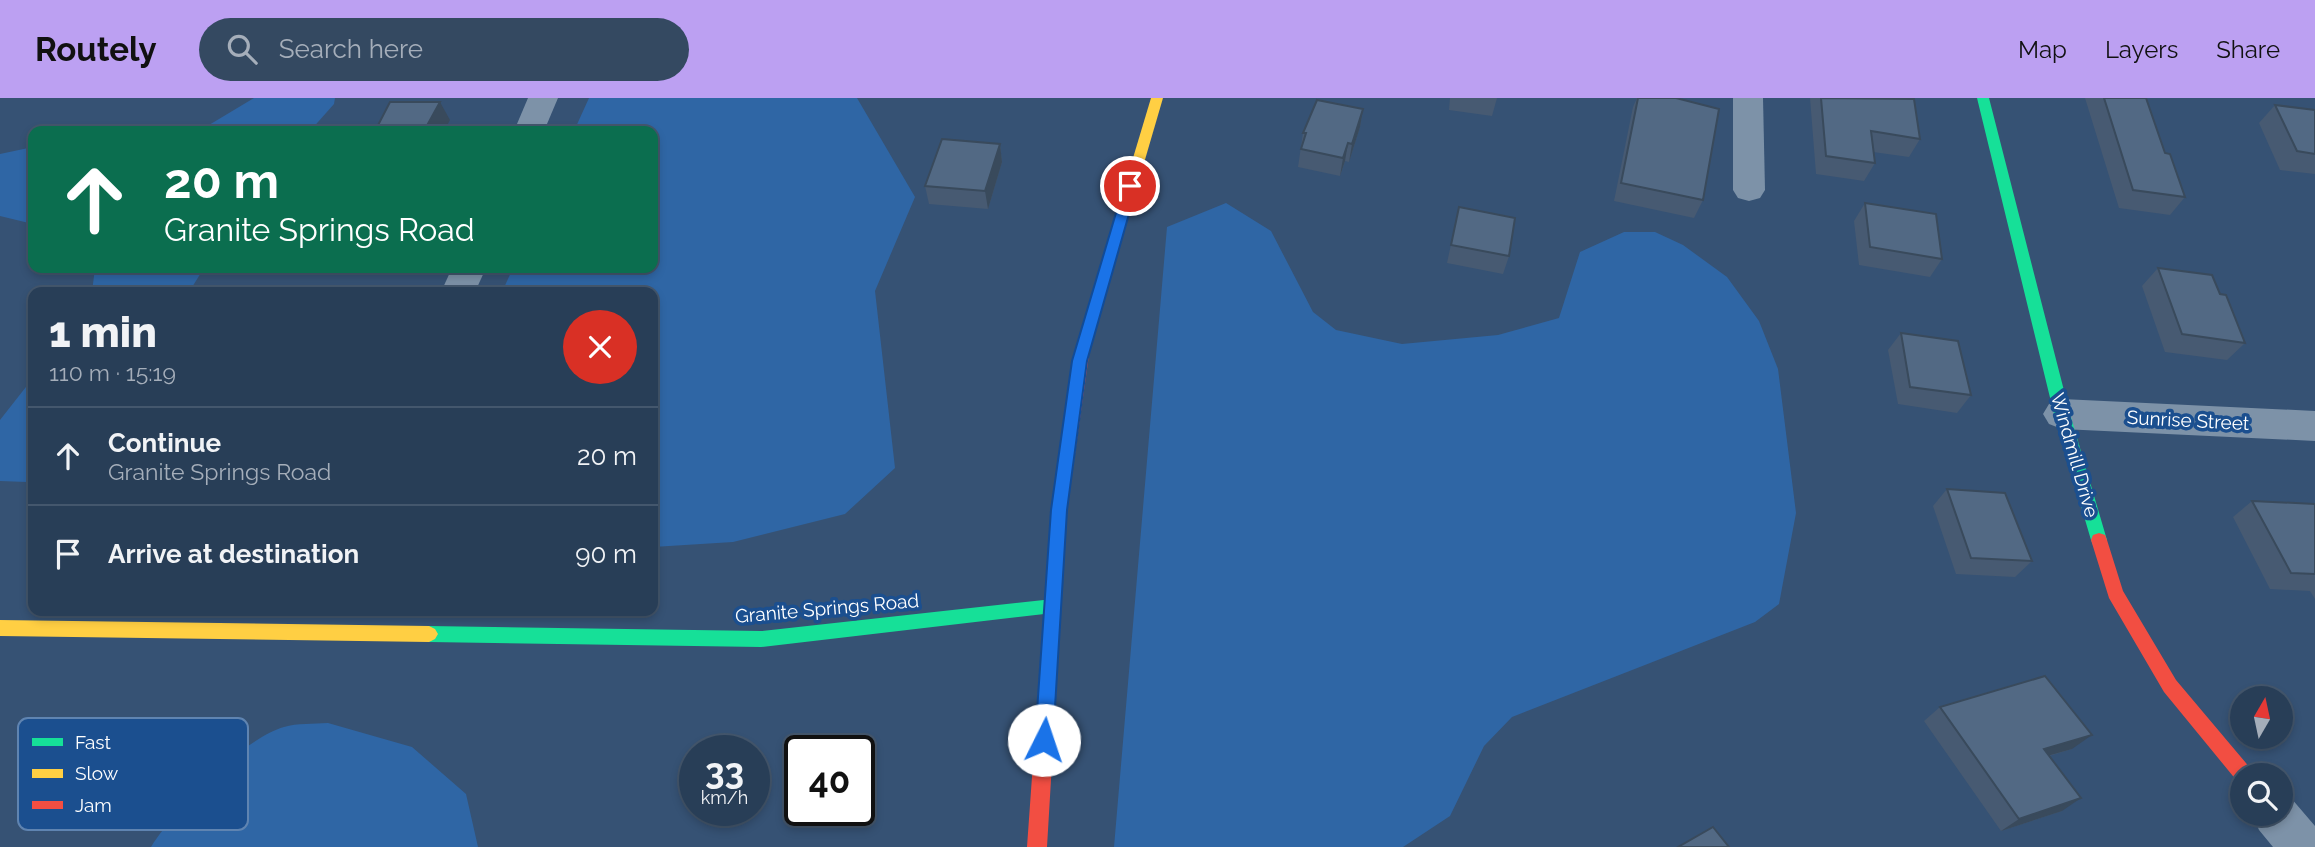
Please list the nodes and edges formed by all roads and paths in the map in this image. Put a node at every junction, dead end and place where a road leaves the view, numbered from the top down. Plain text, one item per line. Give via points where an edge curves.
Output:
1 (543, 98) edge
2 (1157, 98) edge
3 (1748, 98) edge
4 (1983, 98) edge
5 (531, 126) edge
6 (1749, 190) dead end
7 (2062, 414) junction
8 (2315, 426) edge
9 (1053, 606) junction
10 (313, 622) edge
11 (0, 628) edge
12 (2234, 763) edge
13 (2285, 826) edge
14 (1037, 847) edge
15 (2303, 847) edge

1 - 5 street
2 - 9 street via 1079,361 1059,510
3 - 6 street
4 - 7 street, Windmill Drive
7 - 8 street, Sunrise Street
7 - 12 street, Windmill Drive via 2115,593 2170,685
9 - 10 street, Granite Springs Road via 761,639
9 - 14 street
10 - 11 street, Granite Springs Road
13 - 15 street

